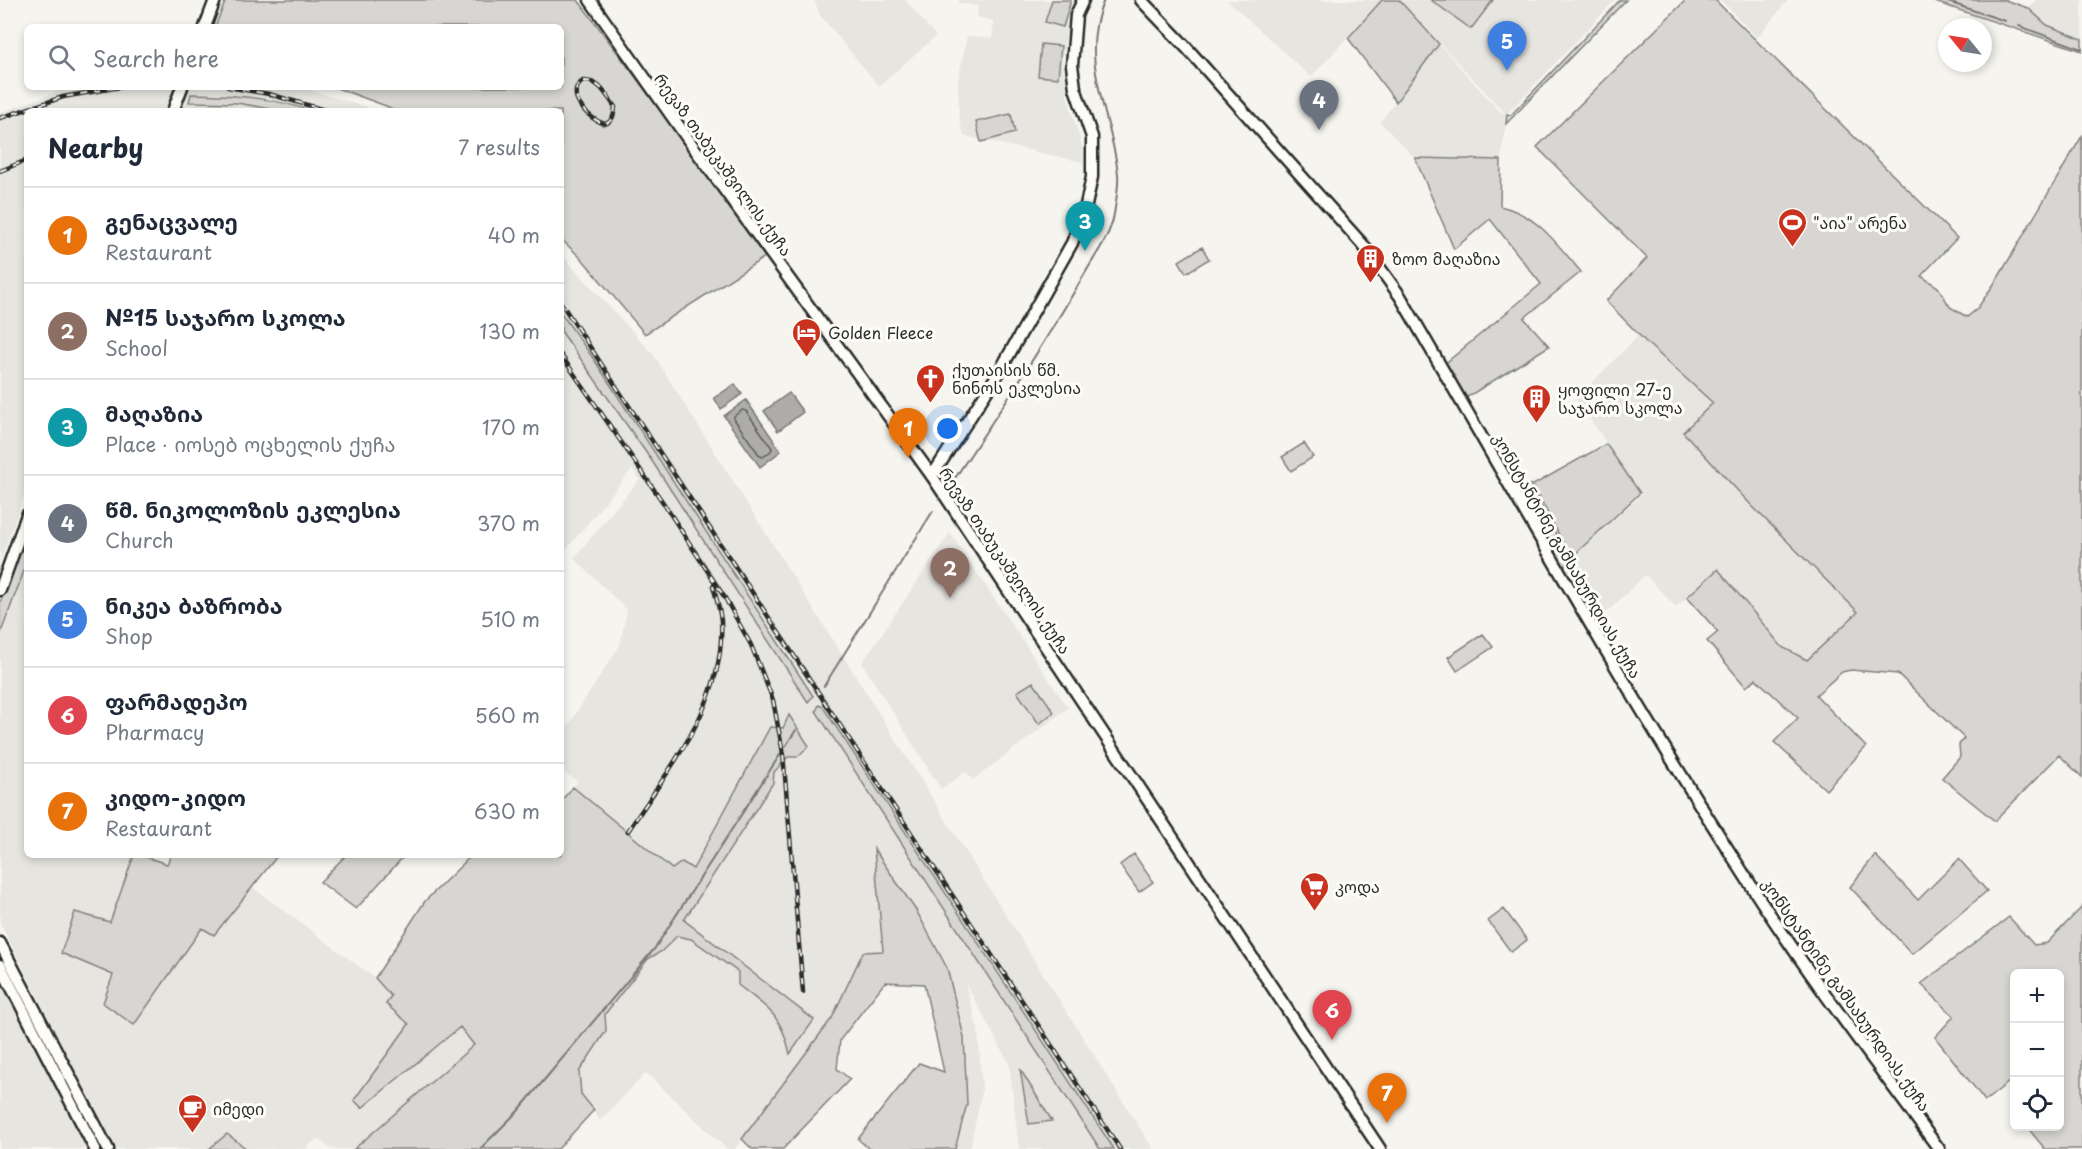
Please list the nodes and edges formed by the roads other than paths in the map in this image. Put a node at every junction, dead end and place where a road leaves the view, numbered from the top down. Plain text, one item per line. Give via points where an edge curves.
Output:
1 (215, 0) edge
2 (590, 0) edge
3 (1083, 0) edge
4 (1141, 0) edge
5 (206, 24) edge
6 (181, 90) edge
7 (174, 108) edge
8 (932, 476) junction
9 (24, 523) edge
10 (0, 590) edge
11 (0, 943) edge
12 (0, 965) edge
13 (95, 1149) edge
14 (108, 1149) edge
15 (1380, 1149) edge
16 (1939, 1149) edge

1 - 5 main road
2 - 8 main road, რევაზ თაბუკაშვილის ქუჩა
3 - 8 main road via 1076,15 1072,65 1092,137 1092,177 1085,210 1072,243 1014,347
4 - 16 main road, კონსტანტინე გამსახურდიას ქუჩა via 1364,246 1400,296 1602,645 1745,877 1821,990
6 - 7 main road
8 - 15 main road, რევაზ თაბუკაშვილის ქუჩა
9 - 10 main road
11 - 14 main road
12 - 13 main road

